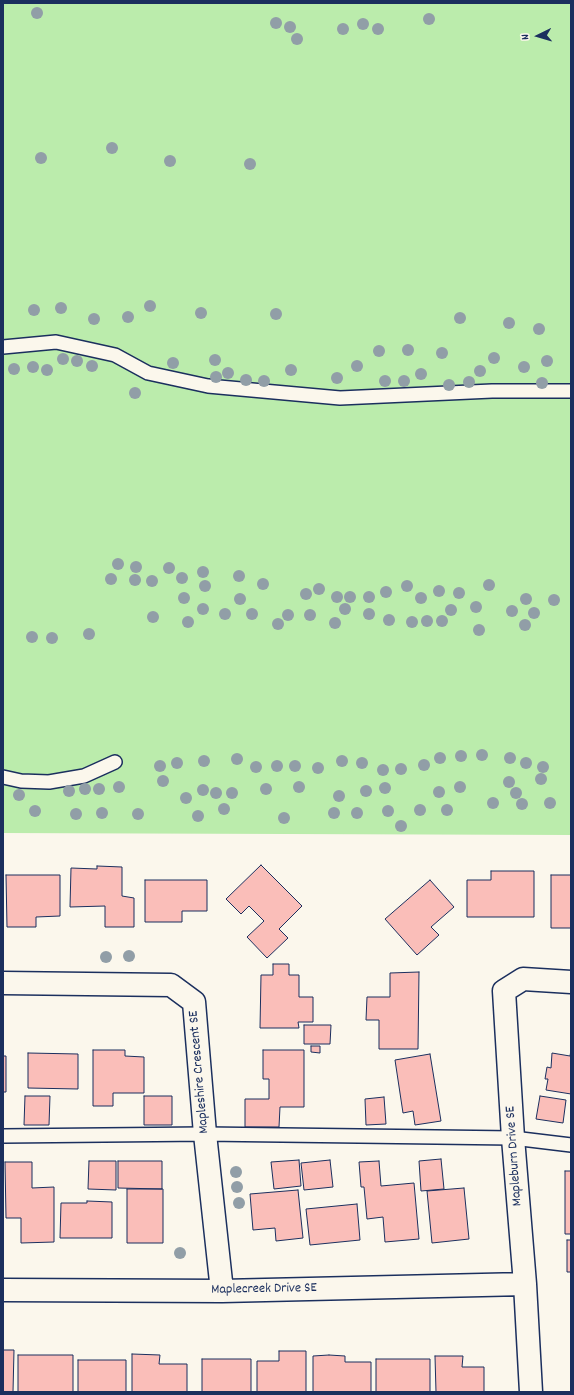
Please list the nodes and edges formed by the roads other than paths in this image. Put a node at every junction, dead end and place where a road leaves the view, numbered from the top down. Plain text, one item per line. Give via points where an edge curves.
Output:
1 (3, 347) edge
2 (571, 391) edge
3 (115, 762) dead end
4 (3, 777) edge
5 (571, 982) edge
6 (3, 983) edge
7 (205, 1134) junction
8 (3, 1136) edge
9 (514, 1138) junction
10 (571, 1145) edge
11 (525, 1284) junction
12 (3, 1290) edge
13 (222, 1291) junction
14 (531, 1392) edge

1 - 2 lane via 56,342 115,356 148,373 208,386 340,398 492,391
3 - 4 lane via 84,776 49,782 21,781
5 - 9 street, Mapleburn Drive SE via 523,979 504,991
6 - 7 street, Mapleshire Crescent SE via 171,985 177,989 194,1002
7 - 8 lane
7 - 9 lane
7 - 13 street, Mapleshire Crescent SE
9 - 10 lane
9 - 11 street, Mapleburn Drive SE
11 - 13 street, Maplecreek Drive SE
11 - 14 street, Mapleburn Drive SE
12 - 13 street, Maplecreek Drive SE

